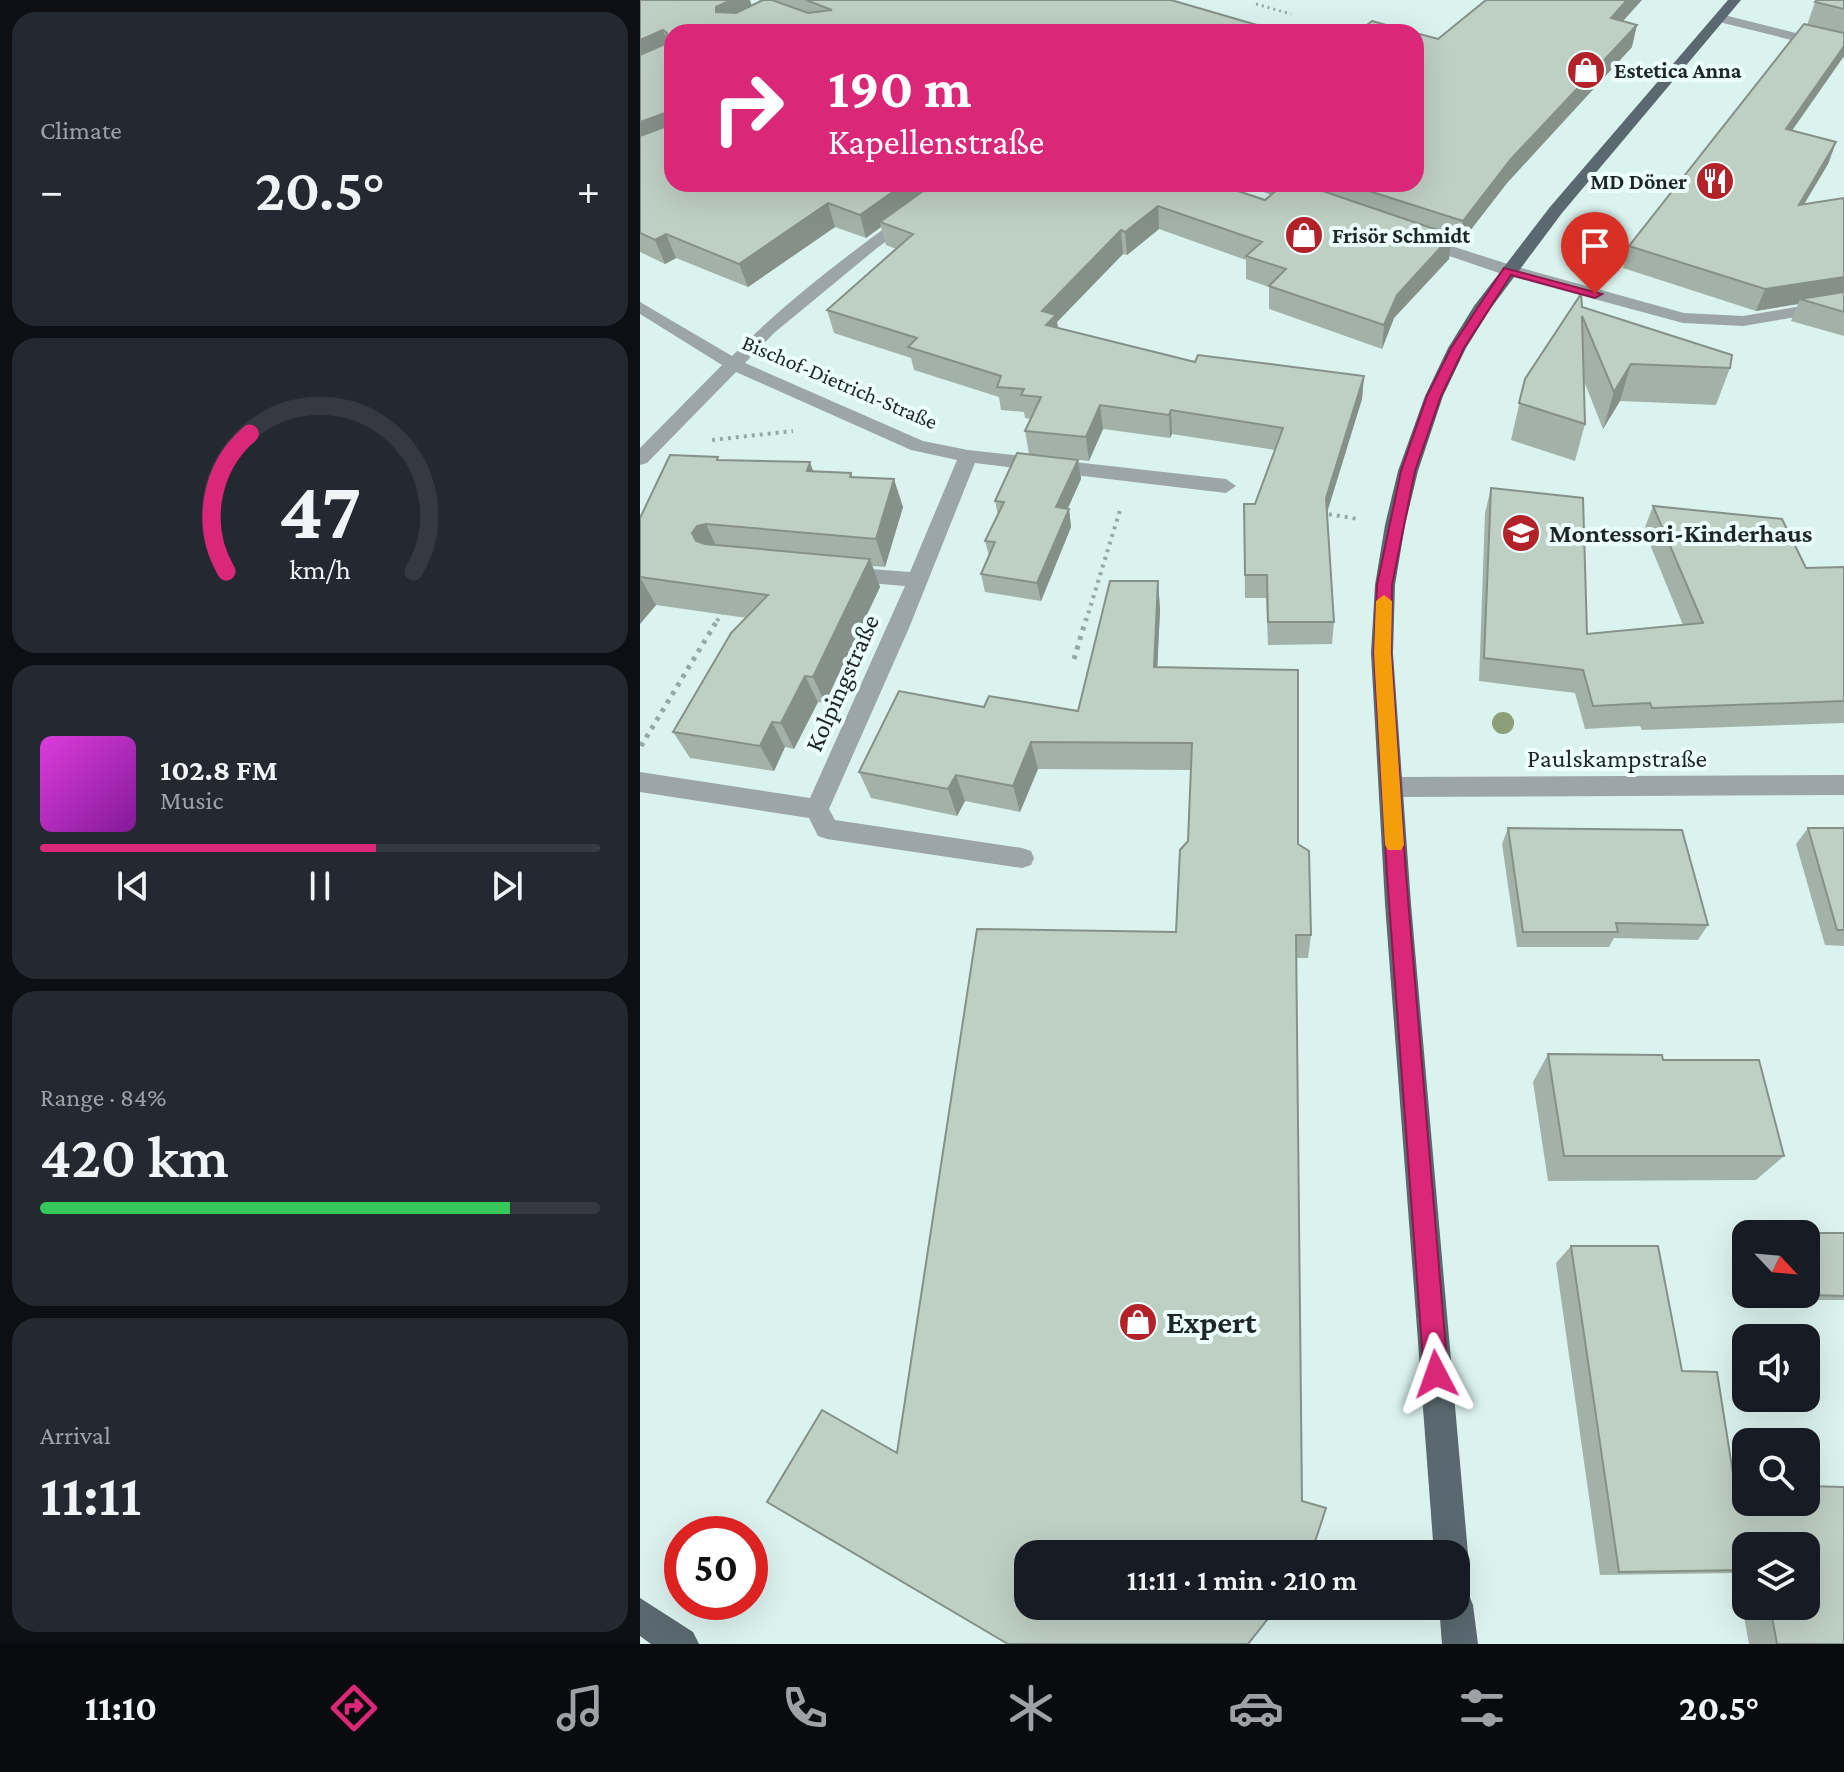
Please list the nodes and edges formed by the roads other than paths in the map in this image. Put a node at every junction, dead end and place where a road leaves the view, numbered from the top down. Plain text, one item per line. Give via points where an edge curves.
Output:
1 (1735, 0) edge
2 (1720, 18) junction
3 (1844, 49) edge
4 (945, 192) edge
5 (1274, 192) edge
6 (1327, 210) edge
7 (1403, 235) edge
8 (1508, 270) junction
9 (1844, 304) edge
10 (640, 307) edge
11 (733, 364) junction
12 (646, 454) edge
13 (968, 456) junction
14 (1226, 486) dead end
15 (826, 572) edge
16 (917, 580) junction
17 (640, 782) edge
18 (1844, 785) edge
19 (1391, 787) junction
20 (817, 809) junction
21 (1022, 858) dead end
22 (1450, 1540) edge
23 (640, 1615) edge
24 (1458, 1620) edge
25 (681, 1644) edge
26 (1460, 1644) edge

1 - 2 main road
2 - 3 street
2 - 8 main road
4 - 11 street via 860,254
5 - 6 street
7 - 8 street
8 - 9 street via 1683,318 1743,321
8 - 19 main road via 1457,348 1434,396 1395,525 1382,653
10 - 11 street, Bischof-Dietrich-Straße
11 - 12 street
11 - 13 street, Bischof-Dietrich-Straße via 918,446
13 - 14 street, Bischof-Dietrich-Straße
13 - 16 street, Kolpingstraße
15 - 16 street, Kolpingstraße
16 - 20 street, Kolpingstraße
17 - 20 street
18 - 19 street, Paulskampstraße
19 - 22 main road
20 - 21 street via 827,829
23 - 25 main road
24 - 26 main road

